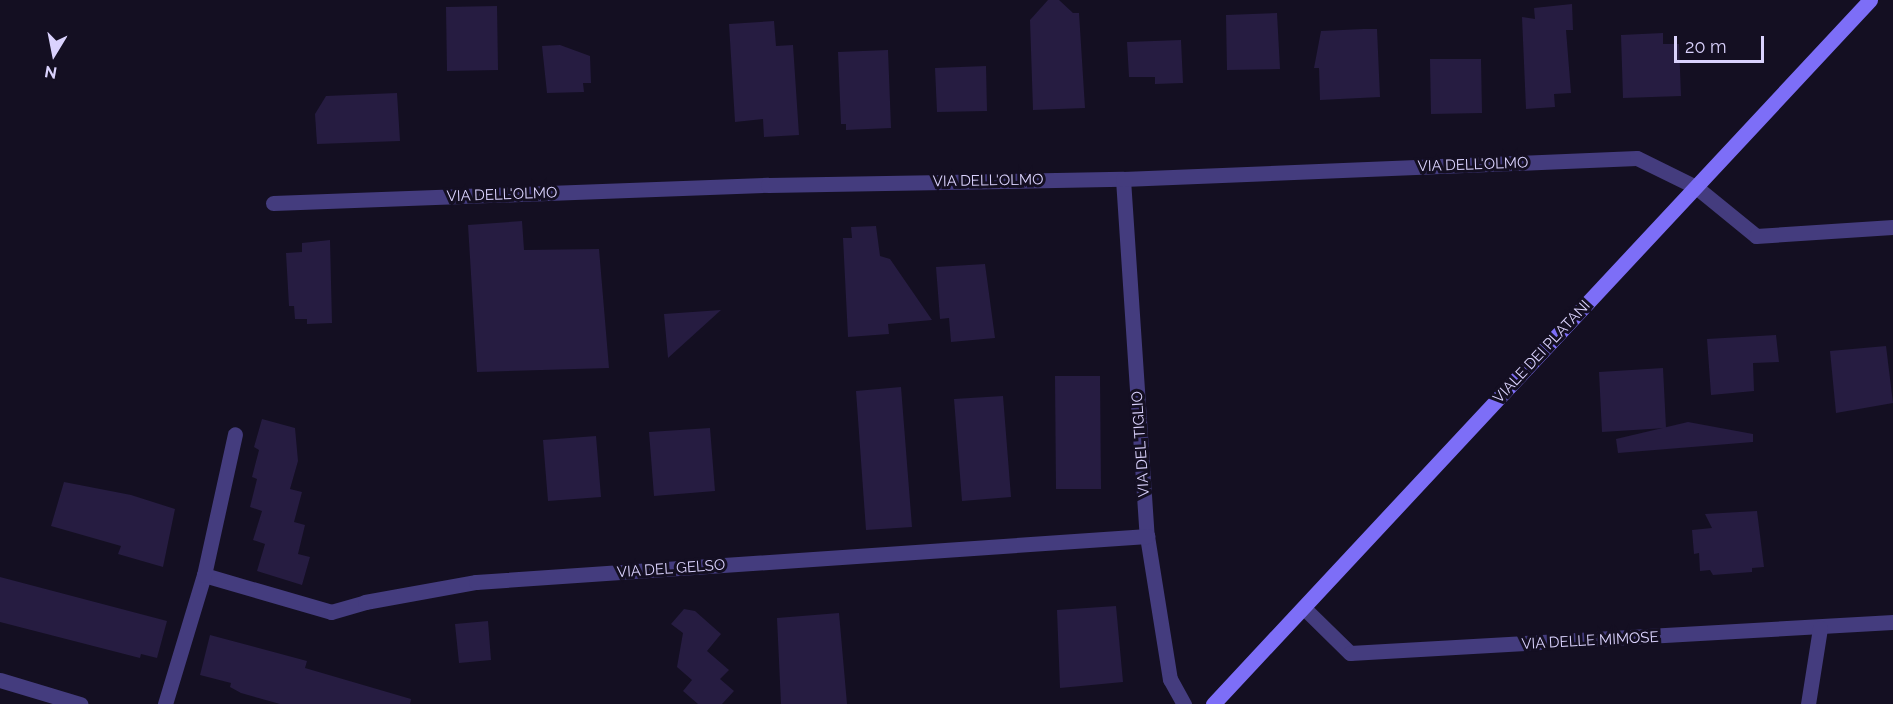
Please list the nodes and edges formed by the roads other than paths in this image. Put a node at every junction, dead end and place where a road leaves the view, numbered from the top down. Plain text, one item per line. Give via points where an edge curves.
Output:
1 (1870, 0) edge
2 (1124, 179) junction
3 (1696, 188) junction
4 (273, 203) dead end
5 (1893, 227) edge
6 (235, 434) dead end
7 (1147, 536) junction
8 (204, 575) junction
9 (1305, 609) junction
10 (1893, 622) edge
11 (1820, 628) junction
12 (0, 680) edge
13 (80, 704) edge
14 (165, 704) edge
15 (1184, 704) edge
16 (1213, 704) edge
17 (1808, 704) edge

1 - 3 main road, VIALE DEI PLATANI
2 - 3 street, VIA DELL'OLMO via 1637,158
2 - 4 street, VIA DELL'OLMO via 768,185
2 - 7 street, VIA DEL TIGLIO
3 - 5 street, VIA DELL'OLMO via 1756,236
3 - 9 main road, VIALE DEI PLATANI
6 - 8 street
7 - 8 street, VIA DEL GELSO via 476,582 330,612
7 - 15 street, VIA DEL TIGLIO via 1170,679
8 - 14 street
9 - 11 street, VIA DELLE MIMOSE via 1350,653
9 - 16 main road, VIALE DEI PLATANI
10 - 11 street, VIA DELLE MIMOSE
11 - 17 street
12 - 13 street

